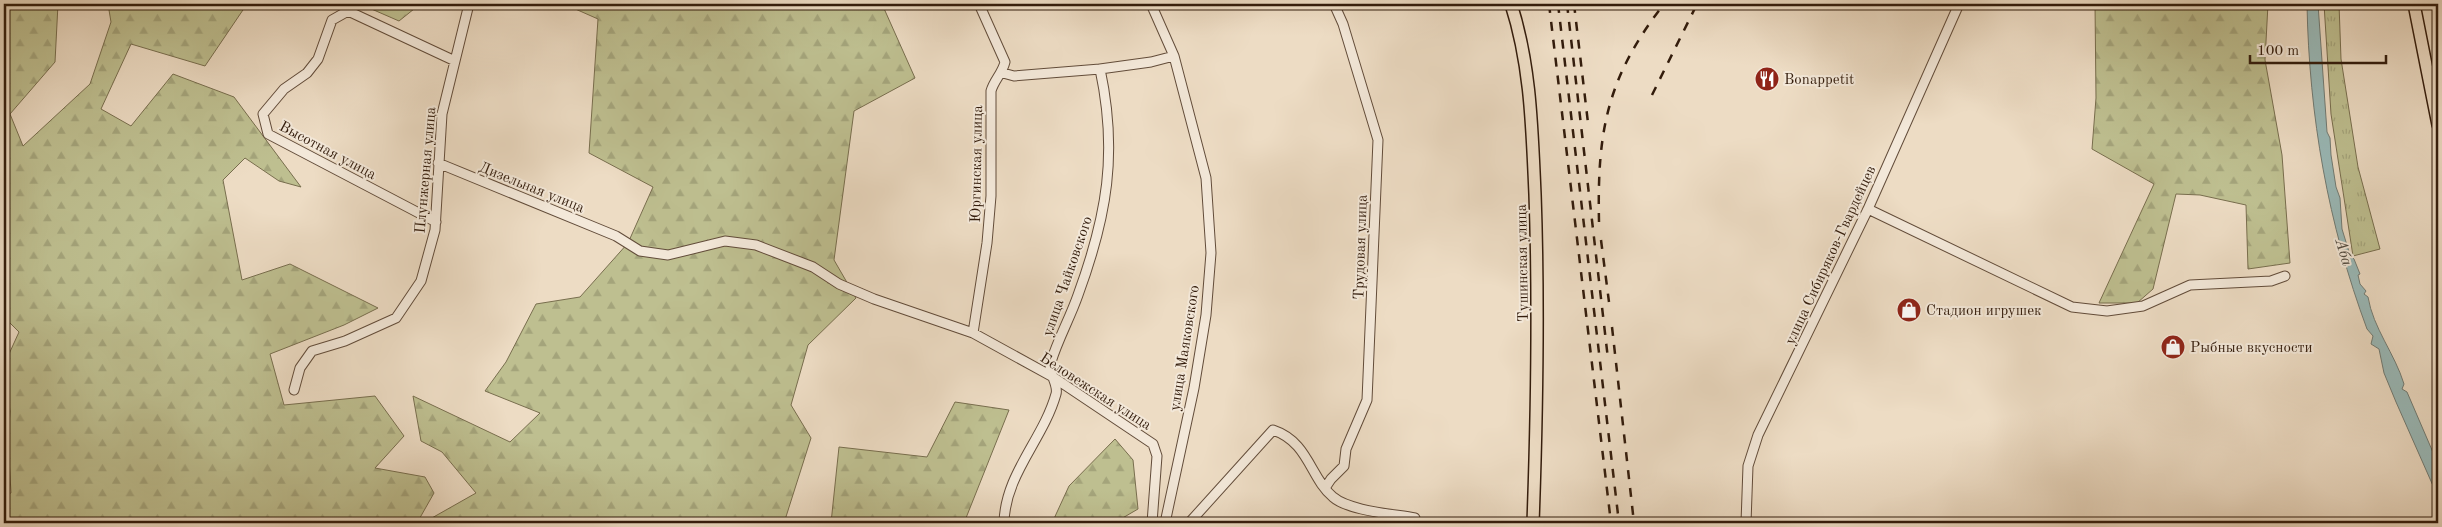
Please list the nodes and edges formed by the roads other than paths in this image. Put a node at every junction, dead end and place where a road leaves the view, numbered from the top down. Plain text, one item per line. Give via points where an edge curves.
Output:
1 (469, 4) edge
2 (979, 4) edge
3 (1152, 4) edge
4 (1334, 4) edge
5 (1511, 4) edge
6 (1960, 4) edge
7 (2414, 4) edge
8 (1174, 56) junction
9 (455, 61) junction
10 (1100, 69) junction
11 (1003, 73) junction
12 (2438, 125) edge
13 (438, 163) junction
14 (1868, 209) junction
15 (436, 222) junction
16 (2285, 276) dead end
17 (839, 284) joint
18 (973, 333) junction
19 (1053, 377) junction
20 (294, 390) dead end
21 (1325, 488) junction
22 (1415, 518) dead end
23 (1004, 523) edge
24 (1152, 523) edge
25 (1165, 523) edge
26 (1189, 523) edge
27 (1533, 523) edge
28 (1746, 523) edge

1 - 9 street, Плунжерная улица
2 - 11 street via 1005,62
3 - 8 street, улица Маяковского
4 - 21 street, Трудовая улица via 1378,140 1367,400 1346,448 1344,466
5 - 27 main road, Тушинская улица via 1524,48 1532,126 1538,275
6 - 14 street, улица Сибиряков-Гвардейцев
7 - 12 main road
8 - 10 street
8 - 25 street, улица Маяковского via 1206,178 1211,253 1196,379
9 - 13 street, Плунжерная улица via 442,114
9 - 15 street, Высотная улица via 348,11 332,20 318,58 307,72 284,89 263,114 268,134
10 - 11 street via 1014,76
10 - 19 street, улица Чайковского via 1111,154 1101,228 1050,364
11 - 18 street, Юргинская улица via 991,91 992,196
13 - 15 street, Плунжерная улица
13 - 17 street, Дизельная улица via 616,236 640,251 668,255 725,241 756,245 813,267
14 - 16 street via 2072,307 2107,311 2143,306 2190,285 2271,281
14 - 28 street, улица Сибиряков-Гвардейцев via 1758,435 1748,466
15 - 20 street, Плунжерная улица via 421,281 396,318 345,341 312,351 300,368
17 - 18 street, Беловежская улица
18 - 19 street, Беловежская улица
19 - 23 street, улица Чайковского via 1057,393 1016,474 1004,511
19 - 24 street, Беловежская улица via 1153,444 1157,456
21 - 22 street via 1345,504
21 - 26 street via 1311,462 1292,441 1273,430

